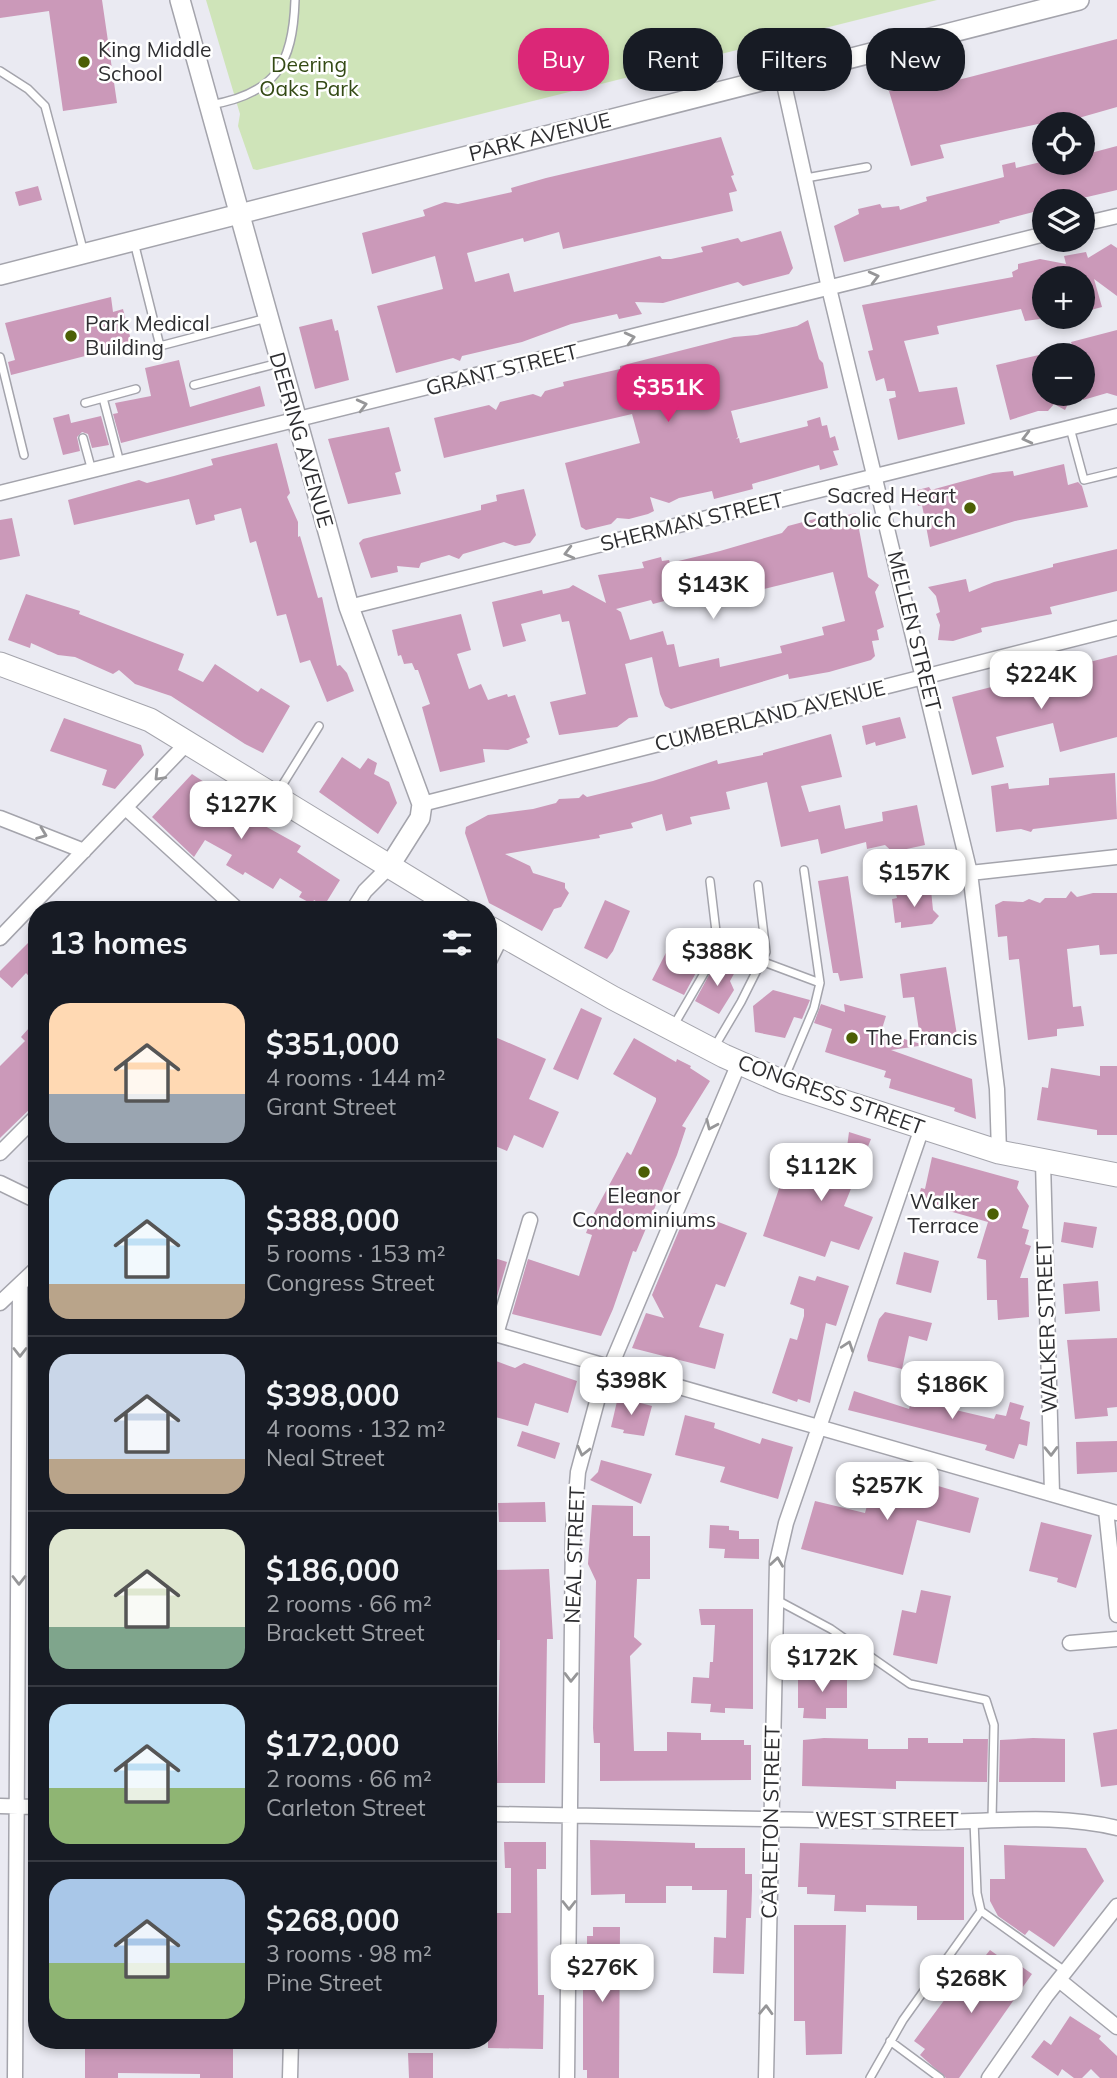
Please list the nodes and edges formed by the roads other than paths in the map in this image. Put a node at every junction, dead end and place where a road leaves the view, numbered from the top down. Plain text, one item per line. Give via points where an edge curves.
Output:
1 (180, 0) edge
2 (295, 0) edge
3 (1079, 0) edge
4 (852, 57) edge
5 (0, 71) edge
6 (737, 87) edge
7 (786, 91) edge
8 (207, 105) junction
9 (867, 167) dead end
10 (806, 178) junction
11 (238, 215) junction
12 (1117, 216) edge
13 (1095, 221) edge
14 (1032, 237) edge
15 (134, 241) junction
16 (85, 254) junction
17 (0, 275) edge
18 (830, 288) junction
19 (267, 318) junction
20 (0, 357) edge
21 (279, 363) junction
22 (194, 385) dead end
23 (136, 389) dead end
24 (103, 398) junction
25 (85, 403) dead end
26 (1117, 416) edge
27 (295, 422) junction
28 (1070, 428) junction
29 (83, 438) dead end
30 (24, 455) dead end
31 (120, 464) junction
32 (92, 471) junction
33 (1117, 472) edge
34 (876, 476) junction
35 (0, 493) edge
36 (349, 607) junction
37 (1117, 628) edge
38 (0, 664) edge
39 (925, 677) junction
40 (319, 726) dead end
41 (189, 741) junction
42 (275, 796) junction
43 (422, 804) junction
44 (127, 809) junction
45 (0, 818) edge
46 (84, 851) junction
47 (1117, 857) edge
48 (389, 867) junction
49 (804, 870) dead end
50 (970, 873) junction
51 (710, 881) dead end
52 (758, 885) dead end
53 (41, 901) edge
54 (228, 901) edge
55 (359, 901) edge
56 (446, 901) edge
57 (28, 914) edge
58 (497, 932) edge
59 (0, 938) edge
60 (761, 961) junction
61 (820, 984) junction
62 (672, 1028) junction
63 (712, 1049) junction
64 (739, 1063) junction
65 (783, 1082) junction
66 (28, 1124) edge
67 (922, 1128) junction
68 (999, 1152) junction
69 (0, 1153) edge
70 (1042, 1162) junction
71 (1117, 1175) edge
72 (0, 1183) edge
73 (28, 1197) edge
74 (530, 1220) dead end
75 (28, 1276) edge
76 (20, 1284) junction
77 (0, 1303) edge
78 (497, 1318) edge
79 (497, 1334) edge
80 (610, 1366) junction
81 (819, 1427) junction
82 (1052, 1493) junction
83 (1112, 1512) edge
84 (774, 1599) junction
85 (1117, 1615) edge
86 (1117, 1639) edge
87 (1070, 1643) dead end
88 (0, 1806) edge
89 (18, 1807) junction
90 (28, 1807) edge
91 (497, 1814) edge
92 (569, 1815) junction
93 (773, 1819) junction
94 (992, 1820) junction
95 (974, 1821) junction
96 (1117, 1828) edge
97 (1117, 1906) edge
98 (981, 1911) junction
99 (1062, 1976) junction
100 (1117, 2027) edge
101 (890, 2041) junction
102 (291, 2049) edge
103 (1003, 2057) junction
104 (15, 2078) edge
105 (290, 2078) edge
106 (567, 2078) edge
107 (765, 2078) edge
108 (870, 2078) edge
109 (940, 2078) edge
110 (989, 2078) edge
111 (1003, 2078) edge

1 - 8 main road, DEERING AVENUE
2 - 8 lane via 292,35 278,73 248,95
3 - 4 main road, PARK AVENUE
5 - 16 lane via 45,106
6 - 11 main road, PARK AVENUE
7 - 10 street, MELLEN STREET
8 - 11 main road, DEERING AVENUE
9 - 10 lane
10 - 18 street, MELLEN STREET
11 - 15 main road, PARK AVENUE
11 - 19 main road, DEERING AVENUE
12 - 13 street
18 -> 14 street, GRANT STREET
15 - 16 main road, PARK AVENUE
15 - 19 lane via 160,346
16 - 17 main road, PARK AVENUE
27 -> 18 street, GRANT STREET
18 - 34 street, MELLEN STREET
19 - 21 main road, DEERING AVENUE
20 - 30 lane
21 - 22 lane
21 - 27 main road, DEERING AVENUE
23 - 24 lane
24 - 25 lane
24 - 31 lane
26 - 28 street, SHERMAN STREET
27 - 31 street, GRANT STREET
27 - 36 main road, DEERING AVENUE
28 - 33 lane via 1084,480
28 -> 34 street, SHERMAN STREET
29 - 32 lane
31 - 32 street, GRANT STREET
32 - 35 street, GRANT STREET
34 -> 36 street, SHERMAN STREET
34 - 39 street, MELLEN STREET
36 - 43 main road, DEERING AVENUE
37 - 39 street, CUMBERLAND AVENUE
38 - 41 main road via 122,707
39 - 43 street, CUMBERLAND AVENUE
39 - 50 street, MELLEN STREET
40 - 42 lane
41 - 42 main road
41 -> 44 street
42 - 48 main road
43 - 48 main road via 420,818
44 - 46 street
44 - 54 street
45 -> 46 street
46 - 53 street
47 - 50 street
48 - 55 street
48 - 56 main road
49 - 61 lane
50 - 68 street, MELLEN STREET via 997,1089
51 - 62 lane via 717,940 710,963
52 - 60 lane via 766,952
57 - 59 street
58 - 62 main road, CONGRESS STREET
60 - 61 lane
60 - 63 lane
61 - 65 lane
62 - 63 main road, CONGRESS STREET
63 - 64 main road, CONGRESS STREET
64 - 65 main road, CONGRESS STREET
64 -> 80 street, NEAL STREET
65 - 67 main road, CONGRESS STREET
66 - 69 street
67 - 68 main road, CONGRESS STREET
81 -> 67 street, CARLETON STREET
68 - 70 main road, CONGRESS STREET
70 - 71 main road, CONGRESS STREET
70 -> 82 street, WALKER STREET
72 - 73 street
74 - 78 street
75 - 76 street
76 - 77 street
76 -> 89 street
79 - 80 street
80 - 81 street
80 -> 92 street, NEAL STREET via 578,1472
81 - 82 street
84 -> 81 street, CARLETON STREET via 776,1562 786,1523
82 - 83 street
83 - 85 street
84 - 93 street, CARLETON STREET
84 - 94 lane via 831,1629 910,1684 986,1700 993,1725
86 - 87 street
88 - 89 street
89 - 90 street
89 - 104 street
91 - 92 street, WEST STREET
92 - 93 street, WEST STREET
92 -> 106 street, NEAL STREET
93 - 95 street, WEST STREET
107 -> 93 street, CARLETON STREET
94 - 95 street, WEST STREET
94 - 96 street, WEST STREET via 1077,1821
95 - 98 lane
97 - 99 street
98 - 99 lane
98 - 101 lane
99 - 100 street
99 - 103 street
101 - 108 lane
101 - 109 lane
102 - 105 street
103 - 110 street
103 - 111 street

